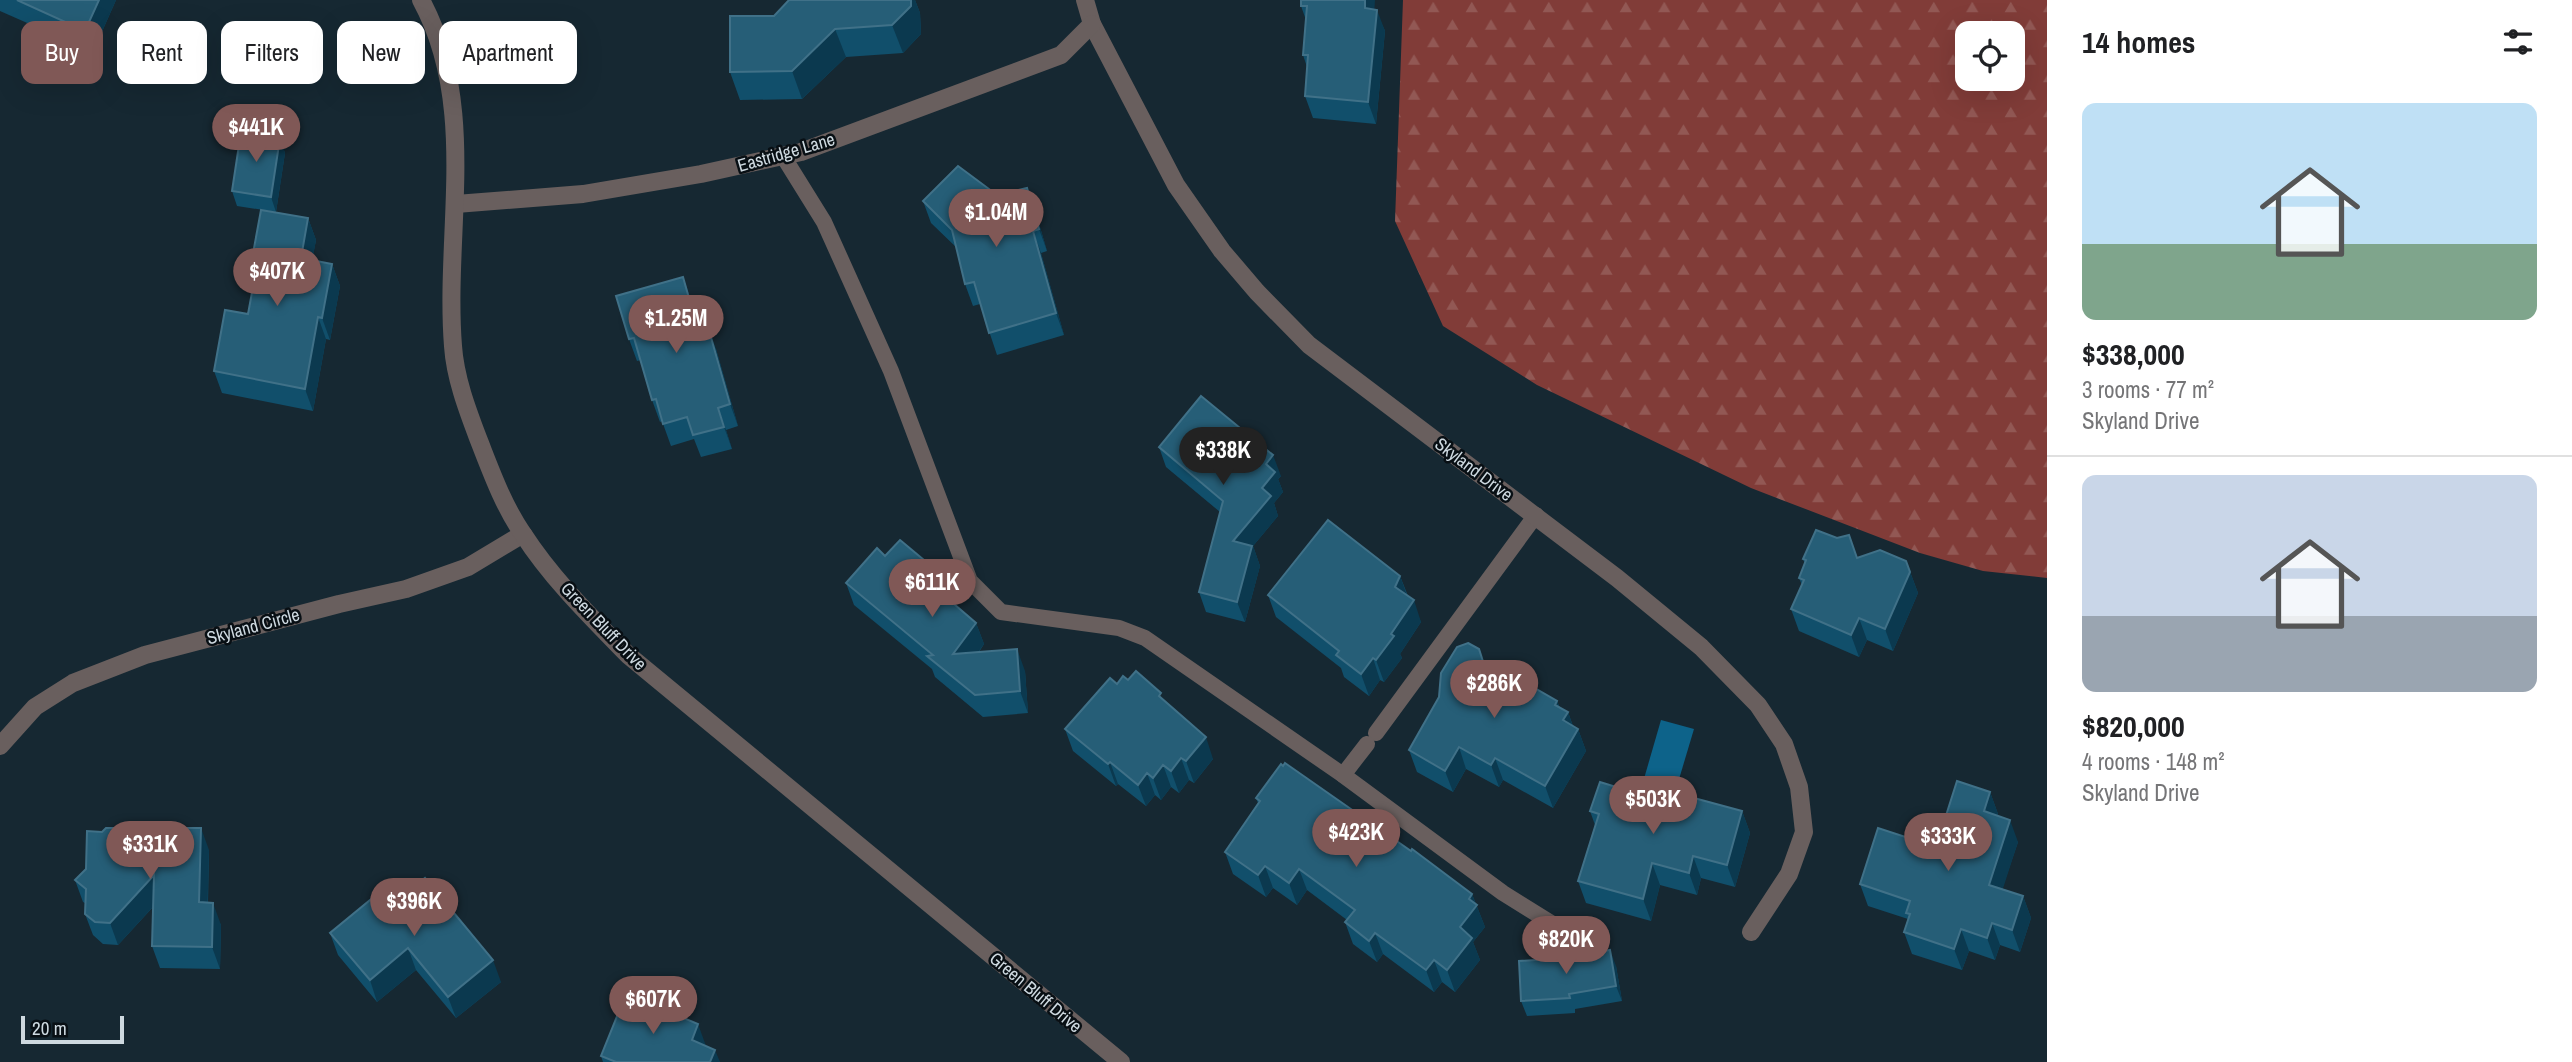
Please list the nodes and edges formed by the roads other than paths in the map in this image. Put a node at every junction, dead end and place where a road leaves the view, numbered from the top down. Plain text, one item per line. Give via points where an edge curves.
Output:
1 (421, 0) edge
2 (1085, 0) edge
3 (1092, 24) junction
4 (783, 156) junction
5 (456, 204) junction
6 (1536, 515) junction
7 (523, 534) junction
8 (0, 746) edge
9 (1343, 775) junction
10 (1556, 926) dead end
11 (1751, 932) dead end
12 (1121, 1062) edge

1 - 5 street, Green Bluff Drive via 442,45 447,68
2 - 3 street, Skyland Drive
3 - 4 street, Eastridge Lane via 1061,55
3 - 6 street, Skyland Drive via 1176,185 1257,292 1309,345
4 - 5 street, Eastridge Lane via 583,194
4 - 9 lane via 824,222 885,359 970,581 1001,612 1119,628 1145,638
5 - 7 street, Green Bluff Drive via 452,322 456,367 494,480
6 - 9 lane
6 - 11 street, Skyland Drive via 1701,647 1758,705 1784,744 1799,787 1804,832 1789,874
7 - 8 street, Skyland Circle via 468,567 406,589 145,655 74,683 35,707
7 - 12 street, Green Bluff Drive via 573,599 628,654
9 - 10 lane via 1503,893

